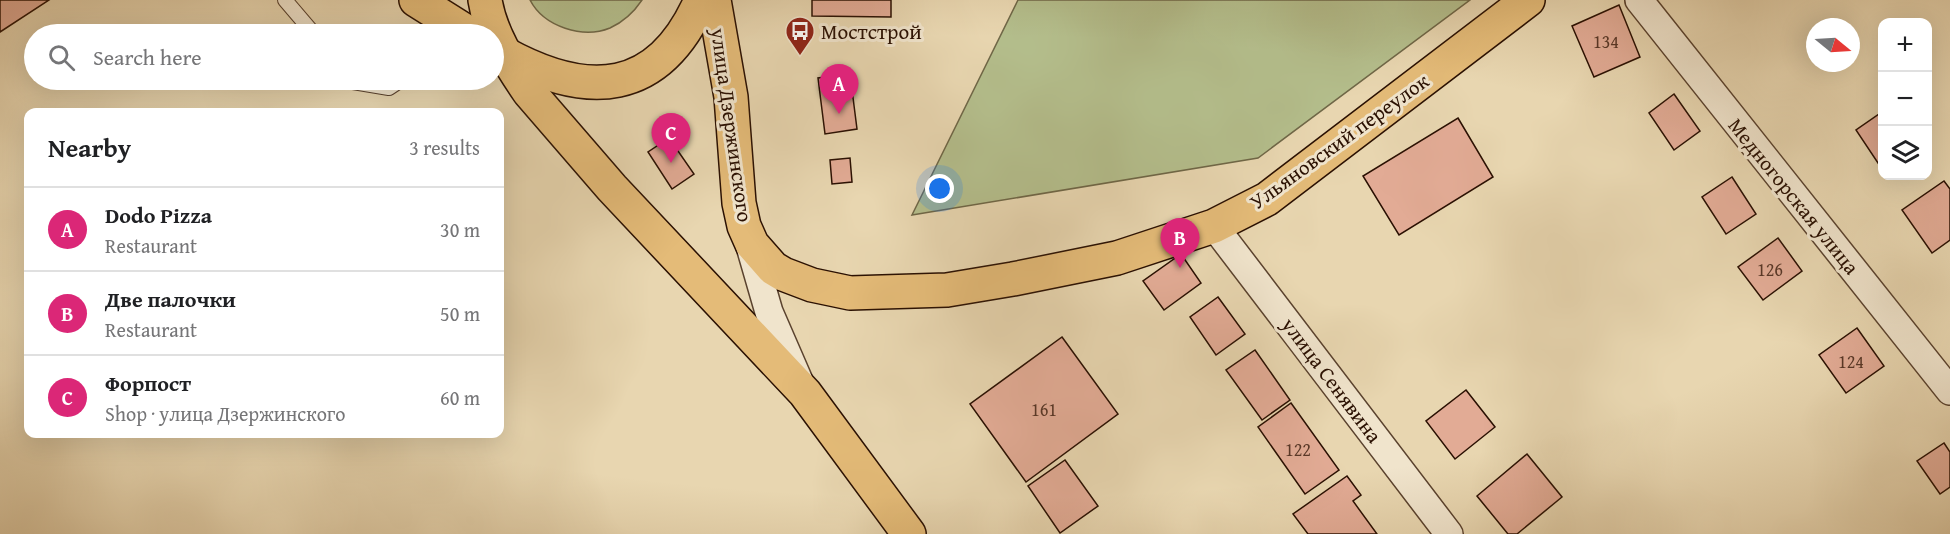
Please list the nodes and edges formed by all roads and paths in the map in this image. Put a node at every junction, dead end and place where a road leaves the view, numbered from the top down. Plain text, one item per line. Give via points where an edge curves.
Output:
1 (285, 0) edge
2 (416, 0) edge
3 (485, 0) edge
4 (701, 0) edge
5 (714, 0) edge
6 (1528, 0) edge
7 (1639, 0) edge
8 (305, 24) edge
9 (446, 24) edge
10 (491, 24) edge
11 (504, 54) edge
12 (504, 57) edge
13 (744, 226) junction
14 (1214, 226) junction
15 (850, 293) joint
16 (1950, 391) edge
17 (805, 393) junction
18 (909, 534) edge
19 (1449, 534) edge

1 - 8 lane
2 - 9 main road
3 - 10 main road
4 - 11 main road via 676,45 652,66 622,80 594,84 563,79
5 - 13 main road, улица Дзержинского via 731,98
6 - 14 main road, Ульяновский переулок via 1267,199
7 - 16 street, Медногорская улица
12 - 17 main road via 612,188
13 - 15 main road, улица Дзержинского via 752,244 773,268 812,285
13 - 17 street via 769,312
14 - 15 main road, Ульяновский переулок via 1117,258 1013,279 947,290
14 - 19 street, улица Сенявина
17 - 18 main road

